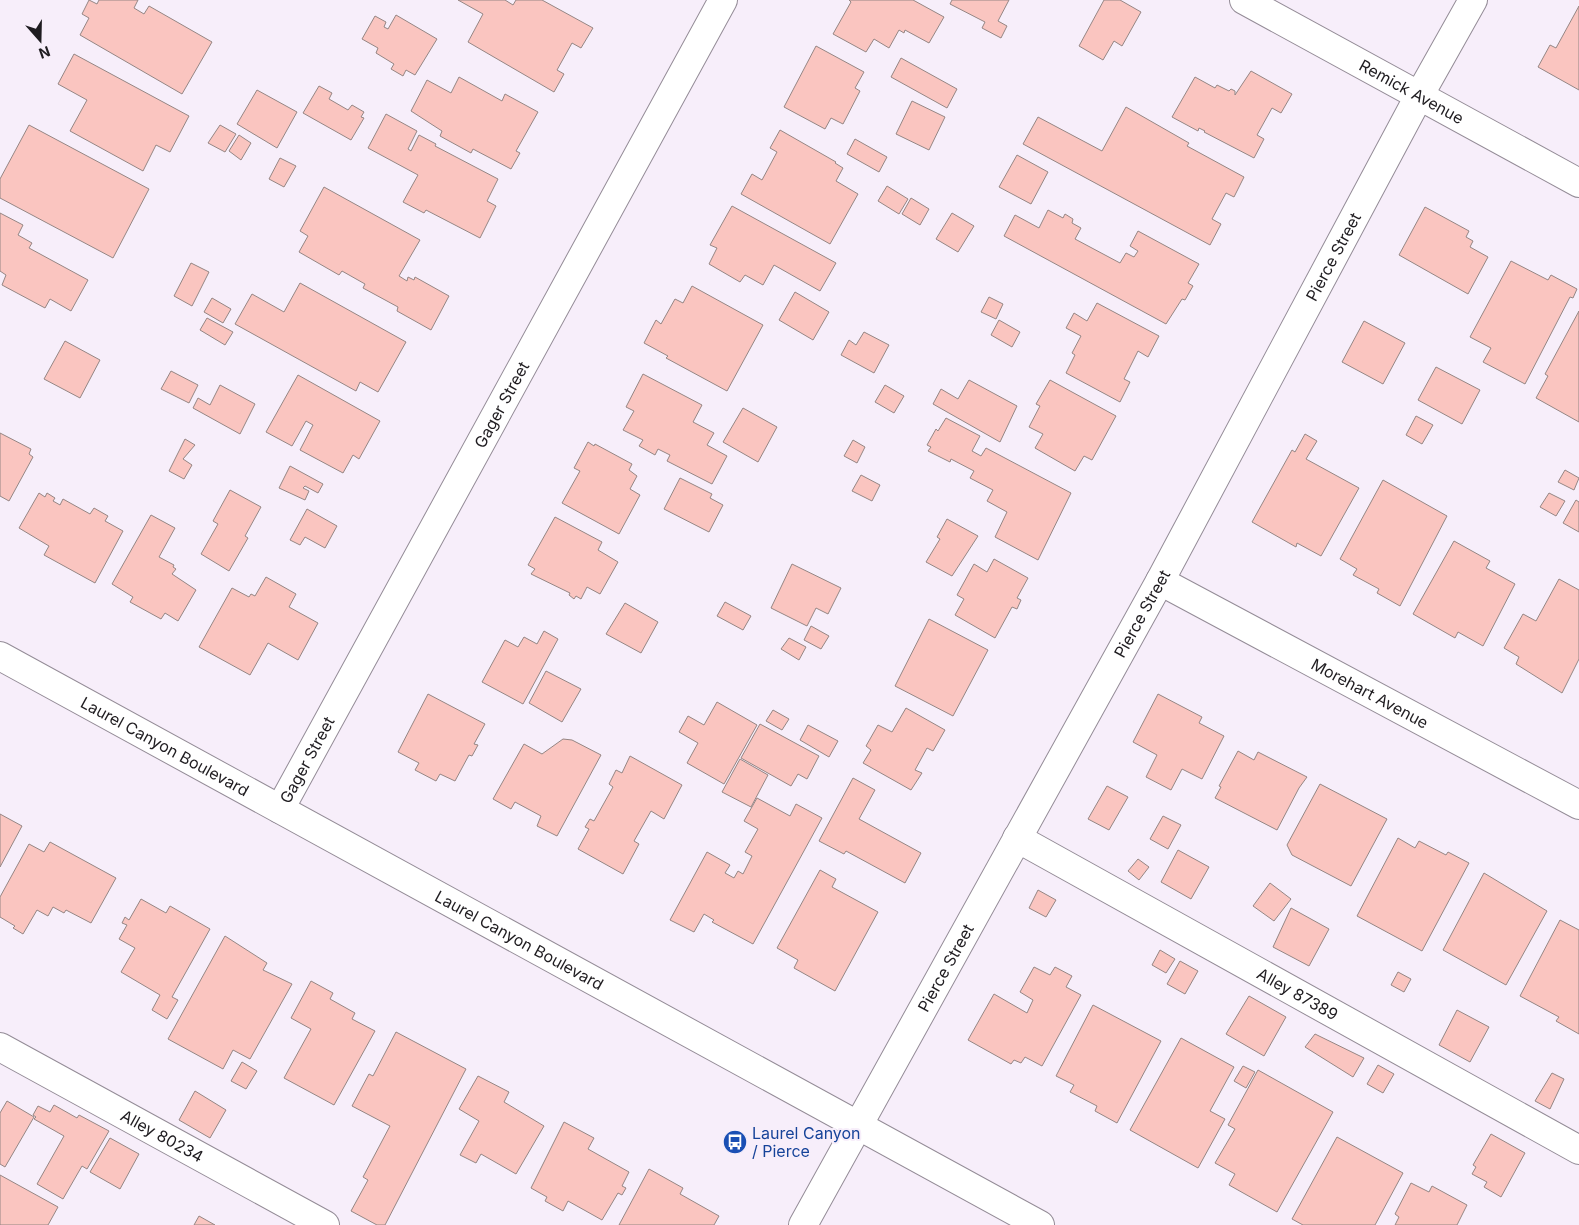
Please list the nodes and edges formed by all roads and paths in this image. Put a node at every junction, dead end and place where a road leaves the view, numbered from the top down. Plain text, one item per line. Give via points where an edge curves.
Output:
1 (723, 0) edge
2 (1244, 0) edge
3 (1473, 0) edge
4 (1419, 96) junction
5 (1579, 184) edge
6 (1160, 581) junction
7 (0, 656) edge
8 (1579, 805) edge
9 (280, 809) junction
10 (1018, 838) junction
11 (0, 1047) edge
12 (858, 1125) junction
13 (1579, 1150) edge
14 (325, 1225) edge
15 (803, 1225) edge
16 (1040, 1225) edge

1 - 9 street, Gager Street
2 - 4 street, Remick Avenue
3 - 4 street, Pierce Street
4 - 5 street, Remick Avenue
4 - 6 street, Pierce Street
6 - 8 street, Morehart Avenue
6 - 10 street, Pierce Street
7 - 9 street, Laurel Canyon Boulevard
9 - 12 street, Laurel Canyon Boulevard
10 - 12 street, Pierce Street
10 - 13 street, Alley 87389
11 - 14 street, Alley 80234
12 - 15 street, Pierce Street
12 - 16 street, Laurel Canyon Boulevard

